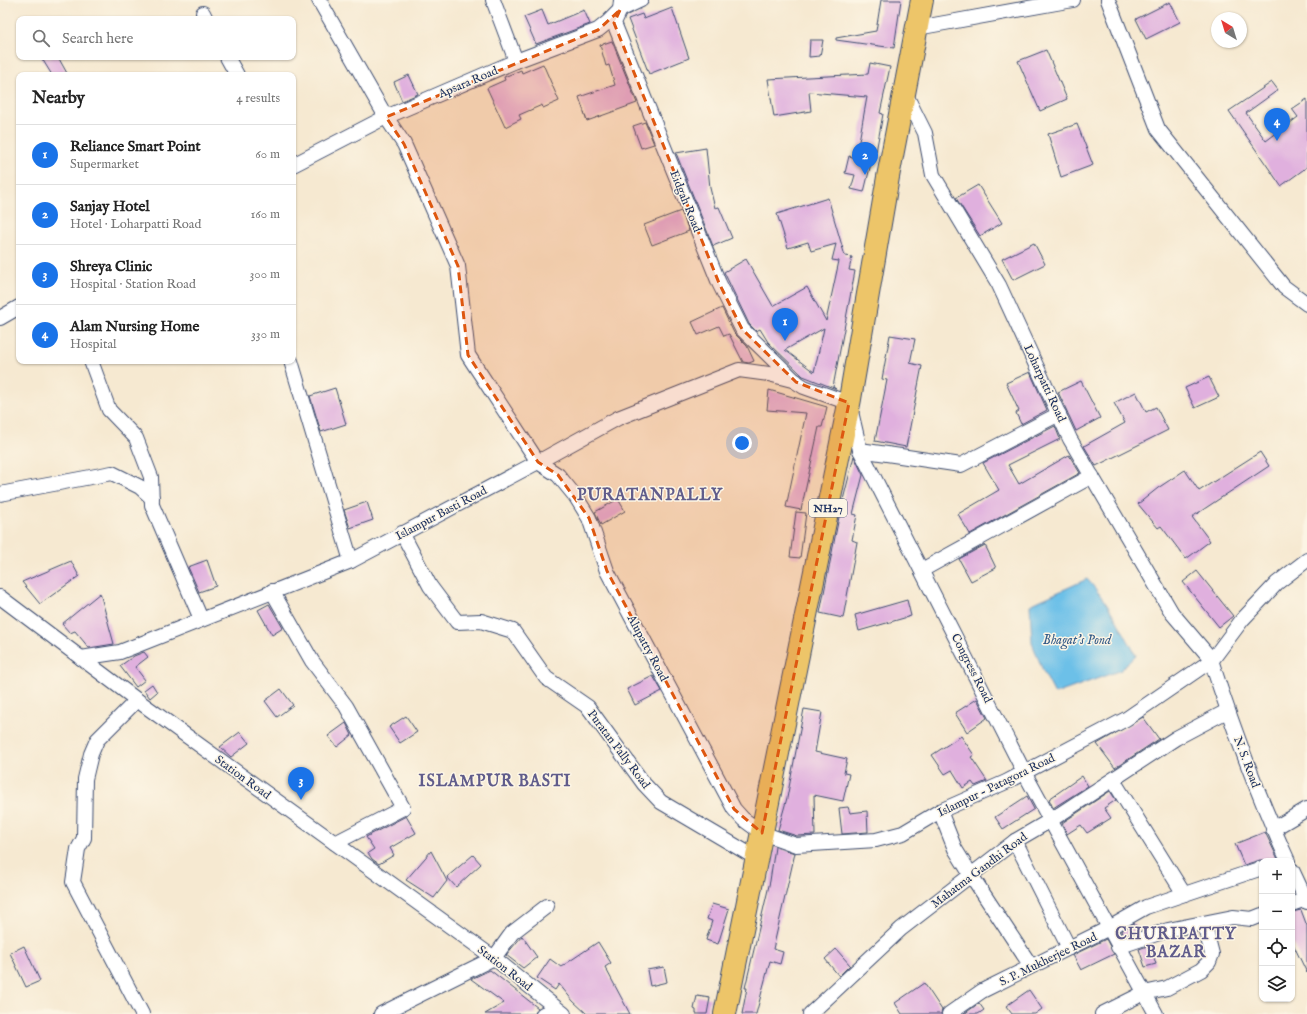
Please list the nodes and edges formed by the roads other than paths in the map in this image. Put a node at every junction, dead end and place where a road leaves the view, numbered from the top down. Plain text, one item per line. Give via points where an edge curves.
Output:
1 (319, 0) edge
2 (493, 0) edge
3 (641, 0) edge
4 (922, 0) edge
5 (1073, 0) edge
6 (1108, 0) edge
7 (620, 5) edge
8 (917, 28) junction
9 (229, 60) edge
10 (516, 61) junction
11 (235, 72) edge
12 (905, 93) junction
13 (386, 117) junction
14 (296, 163) edge
15 (1307, 304) edge
16 (16, 309) edge
17 (0, 318) edge
18 (92, 364) edge
19 (292, 364) edge
20 (796, 382) junction
21 (849, 403) junction
22 (1059, 414) junction
23 (860, 450) junction
24 (538, 462) junction
25 (1092, 476) junction
26 (0, 494) edge
27 (152, 498) junction
28 (402, 533) junction
29 (1307, 560) edge
30 (351, 561) junction
31 (922, 570) junction
32 (272, 591) junction
33 (0, 597) edge
34 (201, 619) junction
35 (82, 658) junction
36 (1211, 660) junction
37 (137, 700) junction
38 (1227, 712) junction
39 (1024, 772) junction
40 (1113, 780) junction
41 (1307, 809) edge
42 (940, 811) junction
43 (1051, 820) junction
44 (1273, 829) junction
45 (762, 833) junction
46 (1015, 841) junction
47 (335, 844) junction
48 (756, 858) junction
49 (1286, 858) edge
50 (1259, 869) edge
51 (971, 875) junction
52 (1295, 877) edge
53 (1184, 894) junction
54 (1307, 901) edge
55 (1295, 903) edge
56 (547, 906) dead end
57 (1259, 916) edge
58 (1204, 923) junction
59 (1109, 928) junction
60 (1118, 947) junction
61 (1069, 948) junction
62 (494, 958) junction
63 (1031, 966) junction
64 (1144, 993) junction
65 (560, 1011) edge
66 (142, 1014) edge
67 (381, 1014) edge
68 (543, 1014) edge
69 (725, 1014) edge
70 (810, 1014) edge
71 (949, 1014) edge
72 (1102, 1014) edge
73 (1156, 1014) edge

1 - 13 street
2 - 10 street
3 - 7 street, Apsara Road
4 - 8 main road, NH27
5 - 8 street
6 - 15 street via 1158,129 1284,287
7 - 10 street, Apsara Road via 608,22 598,30
7 - 20 street, Eidgah Road via 614,23 719,283 742,329
8 - 12 main road, NH27
9 - 11 street
10 - 13 street, Apsara Road
12 - 21 main road, NH27
12 - 22 street, Loharpatti Road via 925,133 933,175 999,285
13 - 14 street, Apsara Road
13 - 24 street via 404,144 458,266 468,355
16 - 17 street
18 - 27 street via 108,410 136,438 151,477
19 - 30 street
20 - 21 street
20 - 24 street, Islampur Basti Road via 769,374 739,370 618,418
21 - 23 street, Congress Road
21 - 45 main road, NH27
22 - 23 street via 961,465
22 - 25 street, Loharpatti Road via 1070,439
23 - 31 street, Congress Road
24 - 28 street, Islampur Basti Road
24 - 45 street, Alupatty Road via 558,474 589,518 606,570 734,809 743,820
25 - 31 street
25 - 36 street, Loharpatti Road via 1172,613
26 - 27 street via 112,473 140,487
27 - 34 street via 152,505
28 - 30 street, Islampur Basti Road
28 - 48 street, Puratan Pally Road via 430,586 458,622 481,621 513,631 546,678 588,708 644,784 661,802
29 - 36 street, Islampur - Patagora Road via 1277,583 1242,620
30 - 32 street, Islampur Basti Road
31 - 39 street, Congress Road
32 - 34 street, Islampur Basti Road
32 - 47 street via 312,660 346,706 403,808
33 - 35 street, Station Road
34 - 35 street, Islampur Basti Road via 120,652
35 - 37 street, Station Road
36 - 38 street, N. S. Road
36 - 39 street, Islampur - Patagora Road via 1126,719
37 - 47 street, Station Road
37 - 66 street via 97,740 91,754 86,779 84,838 78,849 73,882
38 - 40 street, Mahatma Gandhi Road via 1176,738
38 - 44 street, N. S. Road
39 - 42 street, Islampur - Patagora Road
39 - 43 street, Congress Road
40 - 43 street, Mahatma Gandhi Road
40 - 53 street
41 - 44 street
42 - 45 street, Islampur - Patagora Road via 903,833 876,840 796,845
42 - 51 street via 955,849
43 - 46 street, Mahatma Gandhi Road
43 - 59 street, Congress Road
44 - 49 street, N. S. Road
45 - 48 main road, NH27
46 - 51 street, Mahatma Gandhi Road
46 - 61 street
47 - 62 street, Station Road
48 - 69 main road, NH27
50 - 53 street, S. P. Mukherjee Road
51 - 63 street
51 - 70 street, Mahatma Gandhi Road via 901,929
52 - 54 street, N. S. Road
53 - 59 street, S. P. Mukherjee Road via 1146,907
54 - 55 street
56 - 62 street via 512,933
57 - 58 street via 1252,919 1233,917
58 - 60 street via 1168,930
58 - 64 street via 1212,954 1209,962 1201,970 1167,988
59 - 60 street, Congress Road
59 - 61 street, S. P. Mukherjee Road
60 - 64 street, Congress Road
61 - 63 street, S. P. Mukherjee Road
62 - 65 street, Station Road
62 - 67 street
63 - 71 street, S. P. Mukherjee Road via 982,991
64 - 72 street
64 - 73 street, Congress Road
65 - 68 street

